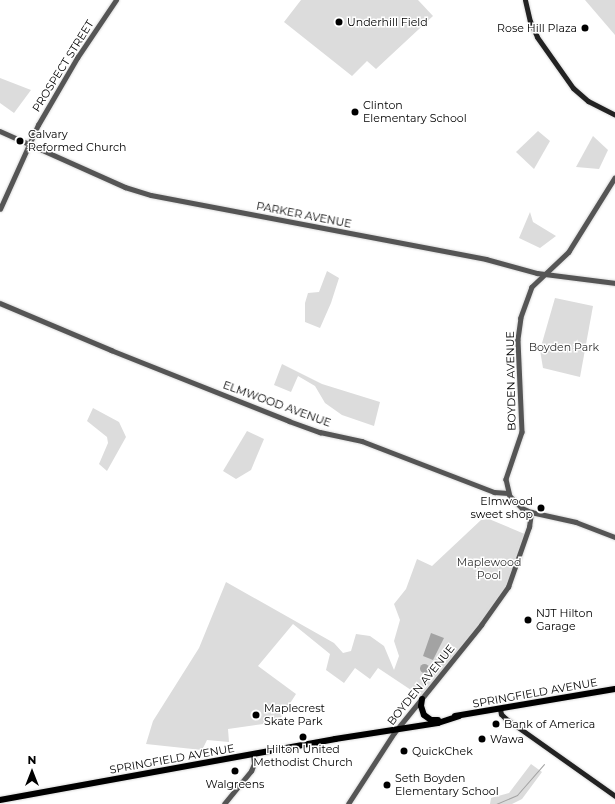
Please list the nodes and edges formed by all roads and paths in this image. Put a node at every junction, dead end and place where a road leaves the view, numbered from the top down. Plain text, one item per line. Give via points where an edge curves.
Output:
1 (116, 0) edge
2 (525, 0) edge
3 (615, 115) edge
4 (0, 130) edge
5 (29, 144) junction
6 (615, 178) edge
7 (0, 209) edge
8 (546, 274) junction
9 (615, 283) edge
10 (0, 303) edge
11 (508, 493) junction
12 (532, 512) junction
13 (615, 537) edge
14 (615, 689) edge
15 (422, 699) junction
16 (500, 709) junction
17 (459, 716) junction
18 (438, 720) junction
19 (420, 725) junction
20 (399, 728) junction
21 (253, 754) junction
22 (615, 796) edge
23 (0, 800) edge
24 (224, 804) edge
25 (348, 804) edge

1 - 5 street, PROSPECT STREET via 64,80
2 - 3 main road via 537,37 565,78 584,98
4 - 5 street, PARKER AVENUE
5 - 7 street, PROSPECT STREET
5 - 8 street, PARKER AVENUE via 125,187 151,195 486,259
6 - 8 street, BOYDEN AVENUE via 573,247
8 - 9 street, PARKER AVENUE
8 - 11 street, BOYDEN AVENUE via 532,287 519,324 522,432 506,479
10 - 11 street, ELMWOOD AVENUE via 289,421 320,432 362,441 494,492
11 - 12 street via 519,506
12 - 13 street via 576,522
12 - 15 street, BOYDEN AVENUE via 508,587
14 - 16 main road, SPRINGFIELD AVENUE
15 - 18 main road via 421,709 424,715 431,720
15 - 20 street, BOYDEN AVENUE
16 - 17 main road, SPRINGFIELD AVENUE
16 - 22 main road via 504,718
17 - 18 main road, SPRINGFIELD AVENUE
17 - 19 main road, SPRINGFIELD AVENUE via 438,723
18 - 19 main road, SPRINGFIELD AVENUE
19 - 20 main road, SPRINGFIELD AVENUE
20 - 21 main road, SPRINGFIELD AVENUE
20 - 25 street, BOYDEN AVENUE
21 - 23 main road, SPRINGFIELD AVENUE
21 - 24 street via 253,768

